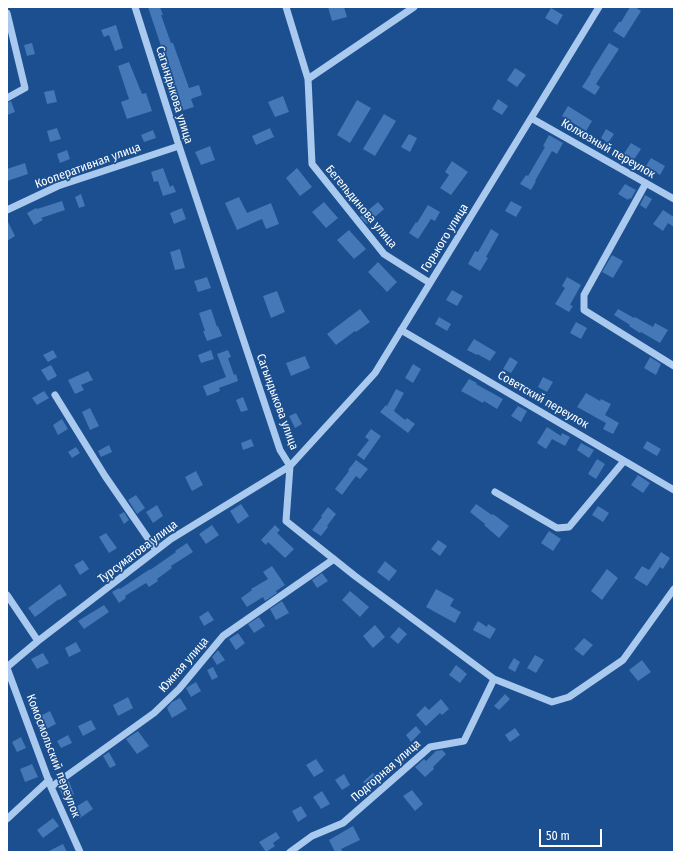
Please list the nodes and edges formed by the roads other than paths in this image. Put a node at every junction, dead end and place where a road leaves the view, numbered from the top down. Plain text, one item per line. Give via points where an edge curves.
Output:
1 (135, 7) edge
2 (286, 7) edge
3 (414, 7) edge
4 (599, 7) edge
5 (7, 13) edge
6 (308, 79) junction
7 (7, 98) edge
8 (531, 118) junction
9 (179, 146) junction
10 (646, 183) junction
11 (674, 199) edge
12 (7, 210) edge
13 (430, 283) junction
14 (401, 330) junction
15 (674, 366) edge
16 (55, 395) dead end
17 (624, 461) junction
18 (290, 466) junction
19 (674, 490) edge
20 (496, 492) dead end
21 (156, 550) junction
22 (334, 559) junction
23 (674, 589) edge
24 (7, 595) edge
25 (38, 641) junction
26 (7, 667) edge
27 (494, 679) junction
28 (50, 784) junction
29 (7, 819) edge
30 (80, 852) edge
31 (290, 852) edge

1 - 9 street, Сагындыкова улица
2 - 6 street, Бегельдинова улица
3 - 6 street
4 - 8 street, Горького улица
5 - 7 street via 25,88
6 - 13 street, Бегельдинова улица via 312,164 384,254
8 - 10 street, Колхозный переулок
8 - 13 street, Горького улица
9 - 12 street, Кооперативная улица via 58,186
9 - 18 street, Сагындыкова улица via 280,450
10 - 11 street, Колхозный переулок
10 - 15 street via 584,296 584,310
13 - 14 street, Горького улица
14 - 17 street, Советский переулок
14 - 18 street, Горького улица via 375,373
16 - 21 street via 105,476
17 - 19 street, Советский переулок
17 - 20 street via 570,527 557,528
18 - 21 street, Турсуматова улица
18 - 22 street, Сагындыкова улица via 286,521
21 - 25 street, Турсуматова улица
22 - 27 street, Сагындыкова улица
22 - 28 street, Южная улица via 223,636 179,689 154,713
23 - 27 street, Сагындыкова улица via 623,660 569,697 552,702
24 - 25 street
25 - 26 street, Турсуматова улица
26 - 28 street, Комосмольский переулок
27 - 31 street, Подгорная улица via 464,741 430,747 343,823 312,836
28 - 29 street, Южная улица
28 - 30 street, Комосмольский переулок

